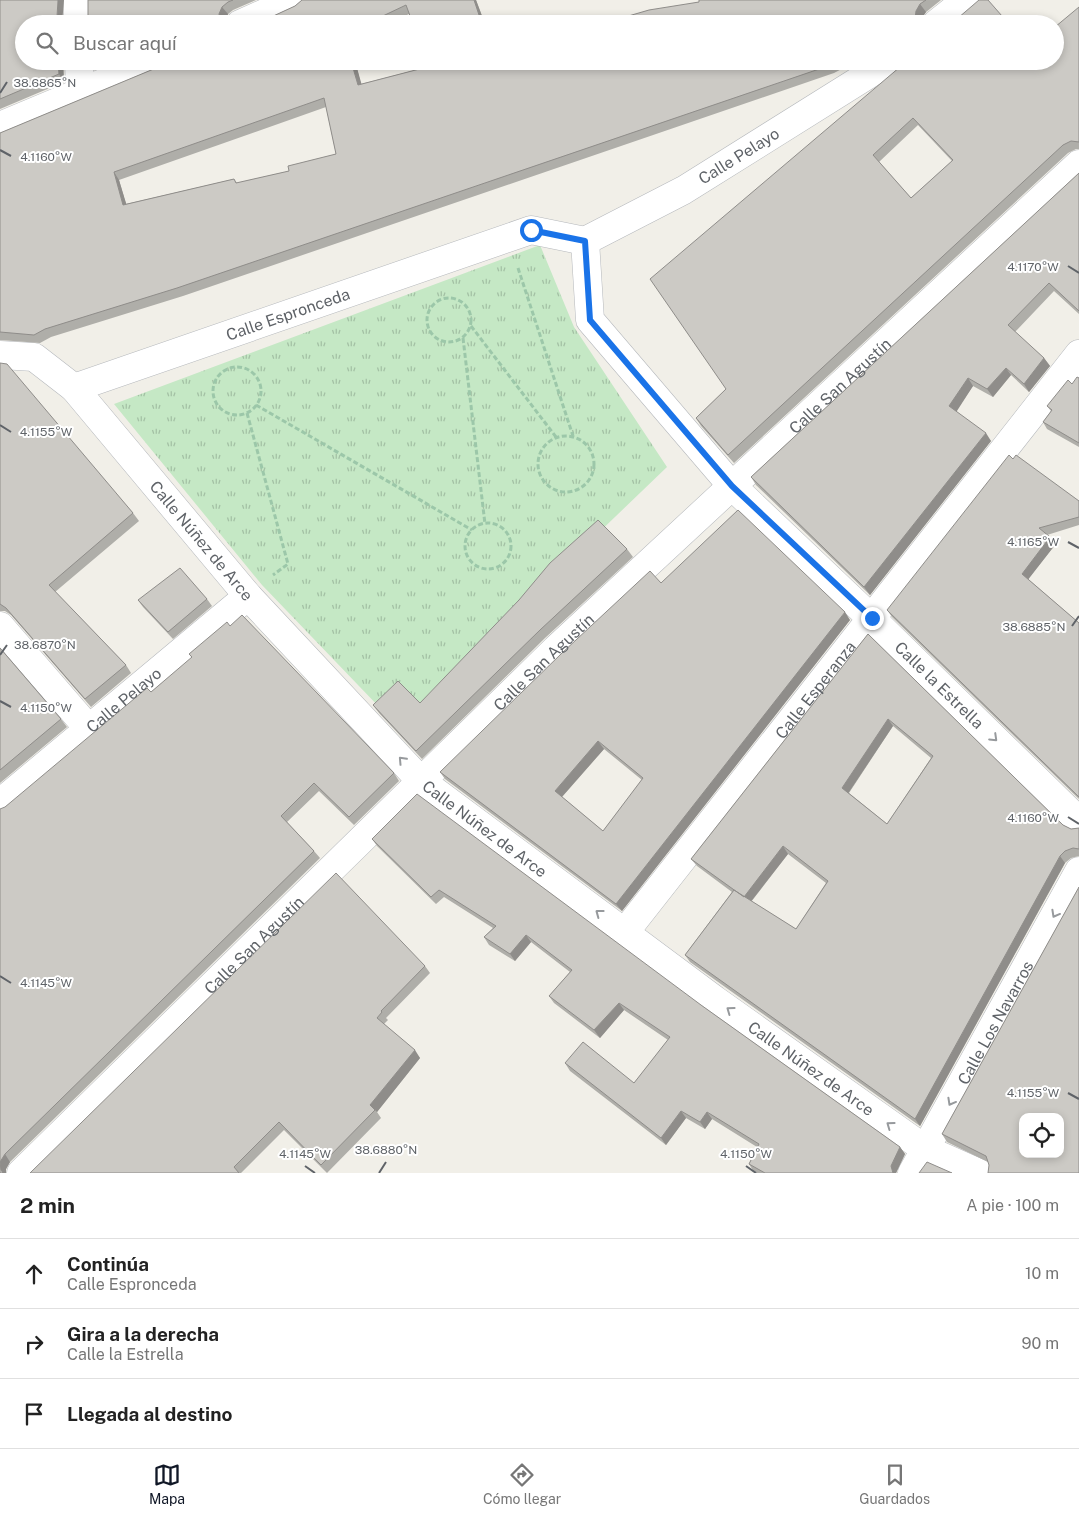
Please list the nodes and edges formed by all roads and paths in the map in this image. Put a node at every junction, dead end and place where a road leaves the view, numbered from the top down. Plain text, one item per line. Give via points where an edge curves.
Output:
1 (78, 0) edge
2 (294, 0) edge
3 (966, 0) edge
4 (78, 15) edge
5 (260, 15) edge
6 (947, 15) edge
7 (79, 70) edge
8 (135, 70) edge
9 (876, 70) edge
10 (80, 94) junction
11 (0, 126) edge
12 (1079, 164) edge
13 (508, 238) junction
14 (585, 241) junction
15 (471, 326) junction
16 (463, 338) junction
17 (1079, 354) edge
18 (0, 356) edge
19 (74, 388) junction
20 (256, 405) junction
21 (247, 413) junction
22 (573, 436) junction
23 (556, 437) junction
24 (732, 486) junction
25 (485, 524) junction
26 (472, 530) junction
27 (248, 596) junction
28 (872, 618) junction
29 (0, 626) edge
30 (89, 729) junction
31 (421, 781) junction
32 (0, 803) edge
33 (1079, 821) edge
34 (1079, 871) edge
35 (625, 932) junction
36 (919, 1161) edge
37 (20, 1173) edge
38 (979, 1173) edge

1 - 4 street
2 - 5 street
3 - 6 street
7 - 10 street
8 - 10 street
9 - 14 street, Calle Pelayo via 684,190
10 - 11 street
12 - 24 street, Calle San Agustín
13 - 14 street, Calle Espronceda via 531,230
13 - 19 street, Calle Espronceda
13 - 22 path
14 - 24 street, Calle la Estrella via 590,320
15 - 16 path
15 - 16 path via 469,310 458,300 444,298 431,306 426,320 431,334 450,343
15 - 23 path
16 - 25 path
17 - 28 street, Calle Esperanza
18 - 19 street via 34,357
19 - 27 street, Calle Núñez de Arce
20 - 21 path
20 - 21 path via 261,387 254,373 232,367 219,376 213,390 218,405 231,414
20 - 26 path
21 - 27 path via 288,564
22 - 23 path
22 - 23 path via 589,446 594,465 587,482 570,491 552,488 540,474 542,449
24 - 28 street, Calle la Estrella
24 - 31 street, Calle San Agustín via 556,649
25 - 26 path
25 - 26 path via 503,529 510,541 509,556 499,567 483,569 470,562 465,548
27 - 30 street, Calle Pelayo
31 -> 27 street, Calle Núñez de Arce
28 -> 33 street, Calle la Estrella
28 - 35 street, Calle Esperanza
29 - 30 street
30 - 32 street, Calle Pelayo
35 -> 31 street, Calle Núñez de Arce
31 - 37 street, Calle San Agustín
34 -> 36 street, Calle Los Navarros
36 -> 35 street, Calle Núñez de Arce
36 - 38 street, Calle Núñez de Arce

